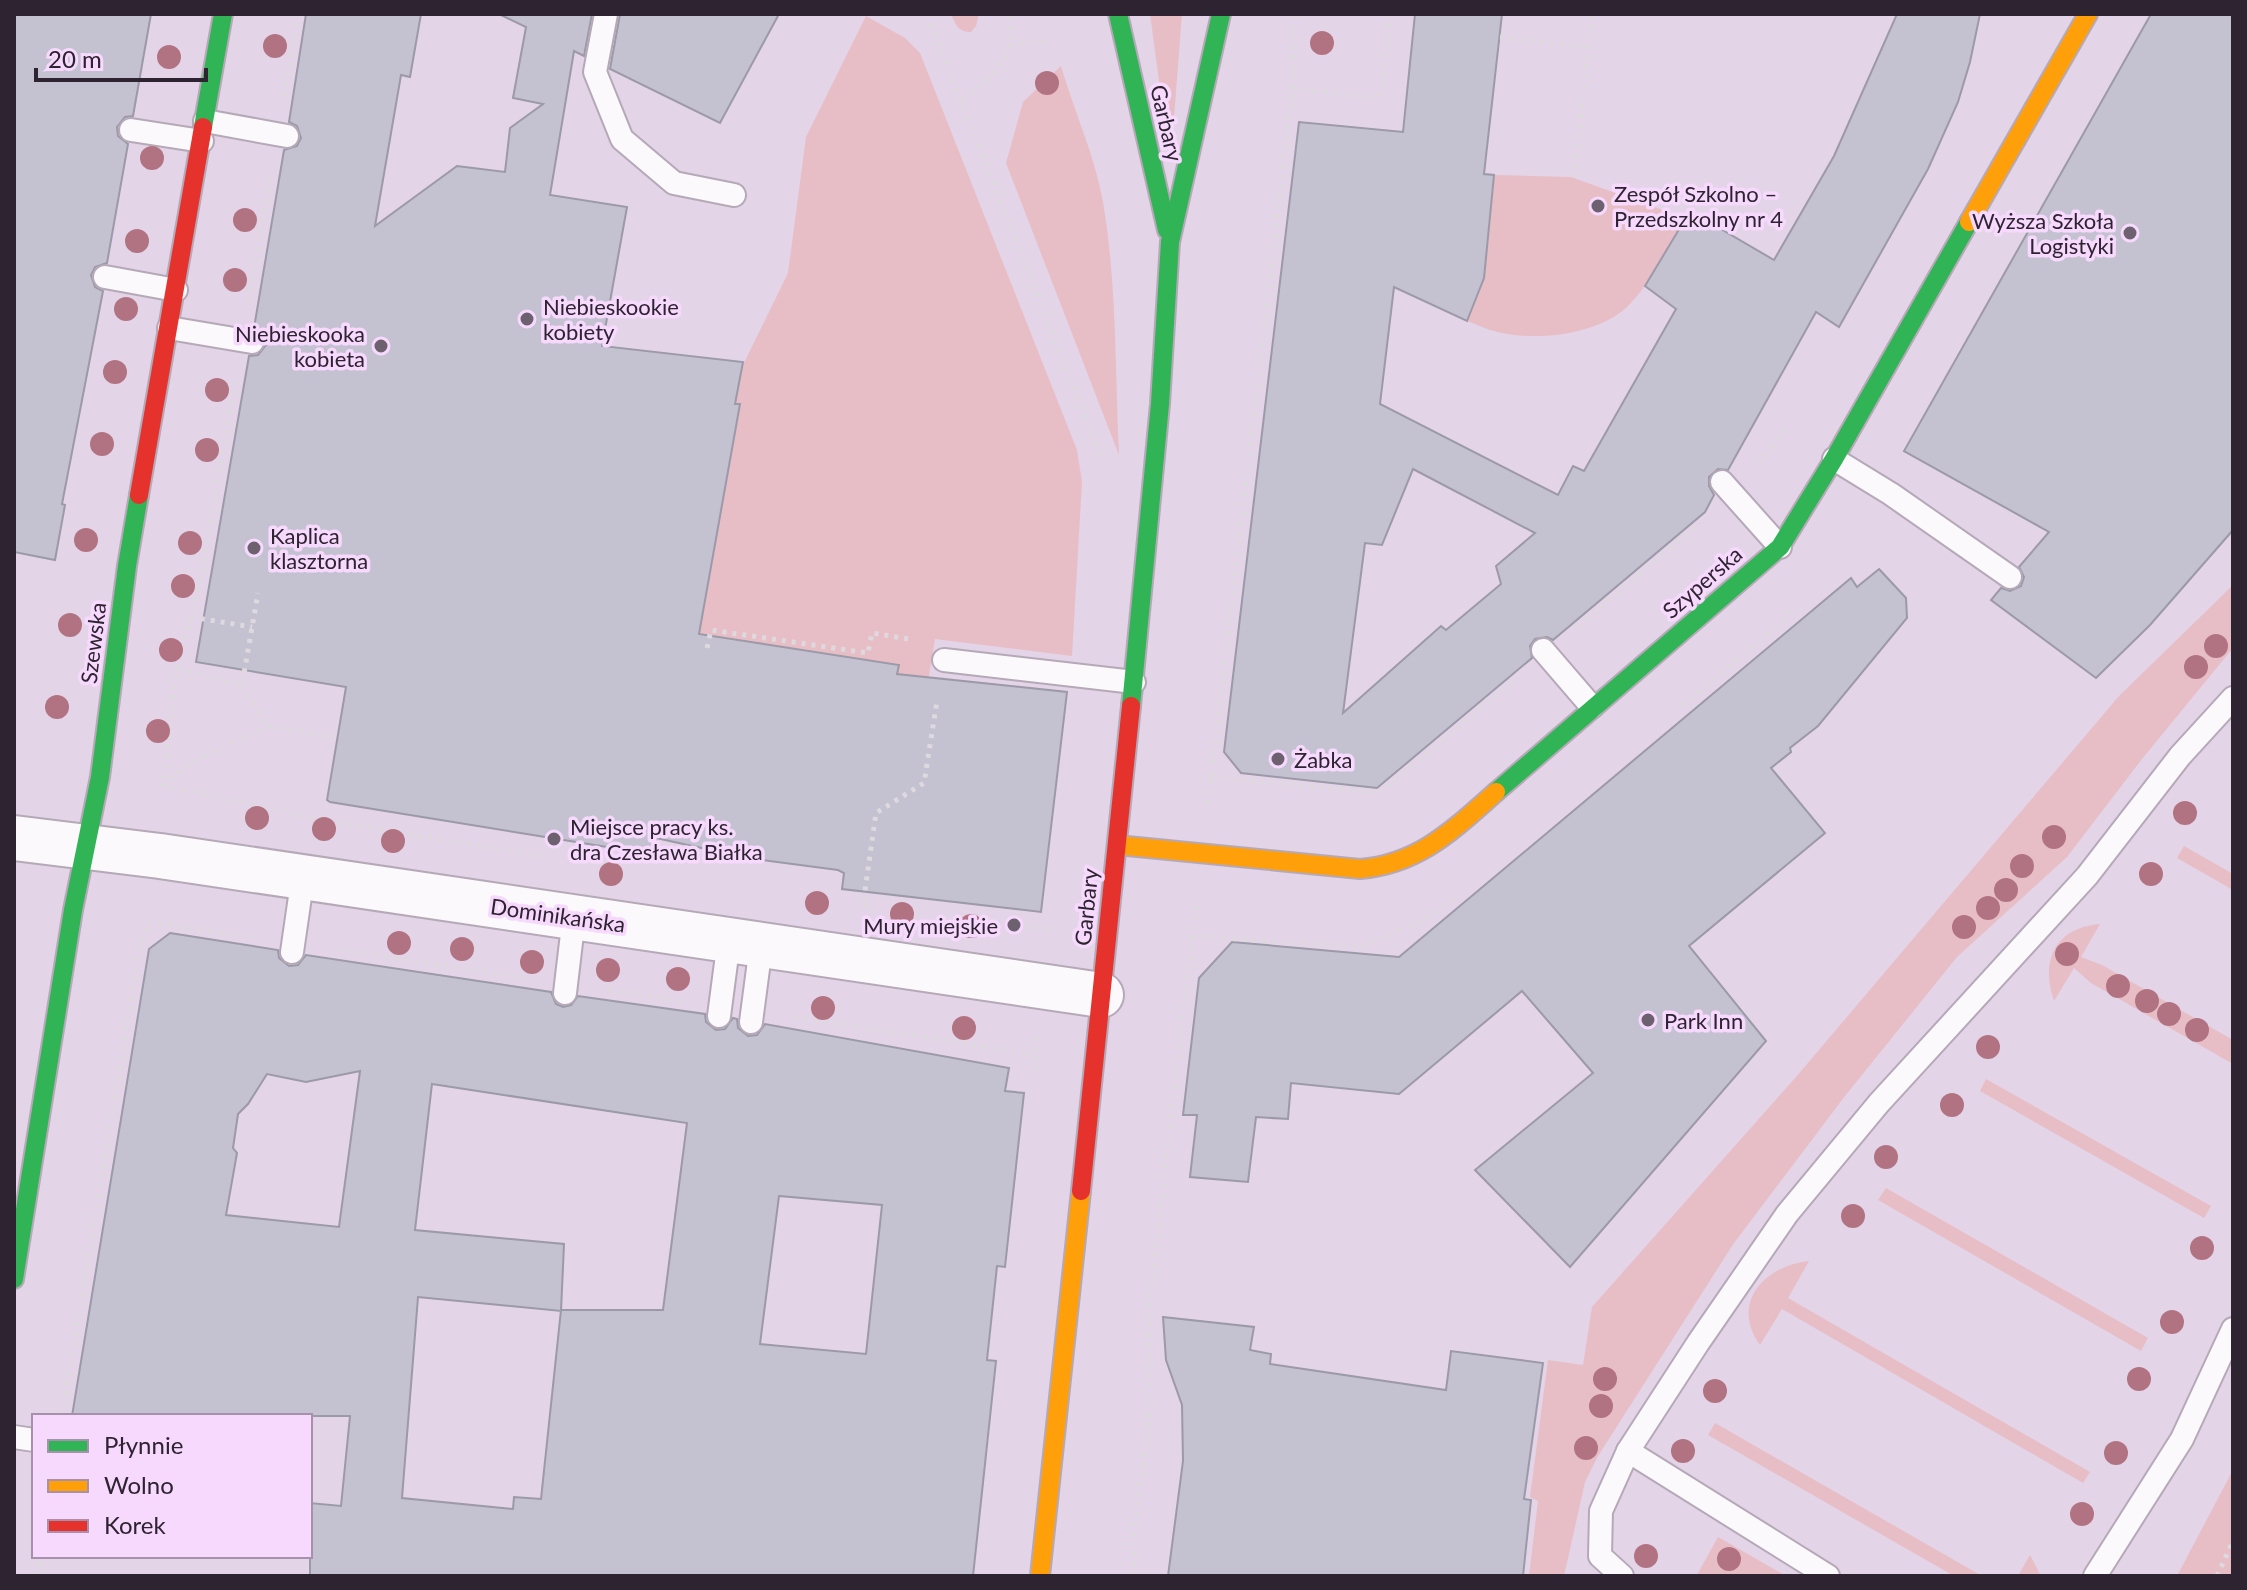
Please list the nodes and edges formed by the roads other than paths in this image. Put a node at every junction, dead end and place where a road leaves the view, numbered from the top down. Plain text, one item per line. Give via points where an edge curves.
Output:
1 (223, 14) edge
2 (606, 14) edge
3 (1118, 14) edge
4 (1221, 14) edge
5 (2088, 14) edge
6 (131, 130) dead end
7 (204, 131) junction
8 (282, 135) road end
9 (734, 195) dead end
10 (1170, 242) junction
11 (105, 277) dead end
12 (176, 290) junction
13 (169, 328) junction
14 (247, 341) road end
15 (1834, 459) junction
16 (1727, 489) road end
17 (1780, 547) junction
18 (2010, 577) dead end
19 (1544, 652) road end
20 (944, 660) road end
21 (1134, 682) junction
22 (2233, 698) edge
23 (1592, 707) junction
24 (14, 838) edge
25 (87, 845) junction
26 (1117, 845) junction
27 (303, 876) junction
28 (574, 917) junction
29 (745, 943) junction
30 (293, 948) road end
31 (566, 988) road end
32 (1101, 995) junction
33 (720, 1011) road end
34 (752, 1016) road end
35 (14, 1279) edge
36 (2233, 1329) edge
37 (1628, 1451) junction
38 (1040, 1576) edge
39 (1622, 1576) edge
40 (1828, 1576) edge
41 (2095, 1576) edge

1 - 7 street, Szewska
2 - 9 lane via 595,72 622,139 674,183
3 - 10 street, Garbary
4 - 10 street, Garbary
5 - 15 street, Szyperska
6 - 7 lane
7 - 8 lane
7 - 12 street, Szewska
10 - 21 street, Garbary
11 - 12 lane
12 - 13 street, Szewska
13 - 14 lane
13 - 25 street, Szewska via 127,566
15 - 17 street, Szyperska
15 - 18 lane
16 - 17 lane
17 - 23 street, Szyperska
19 - 23 lane
20 - 21 lane
21 - 26 street, Garbary
22 - 37 lane via 2180,756 2087,876 1879,1103 1787,1214
23 - 26 street, Szyperska via 1451,831 1400,863 1360,869
24 - 25 street, Dominikańska
25 - 27 street, Dominikańska
25 - 35 street, Szewska
26 - 32 street, Garbary
27 - 28 street, Dominikańska
27 - 30 lane
28 - 29 street, Dominikańska
28 - 31 lane
29 - 32 street, Dominikańska
29 - 33 lane
29 - 34 lane
32 - 38 street, Garbary
36 - 41 lane via 2182,1439
37 - 39 lane via 1601,1511 1600,1556
37 - 40 lane

